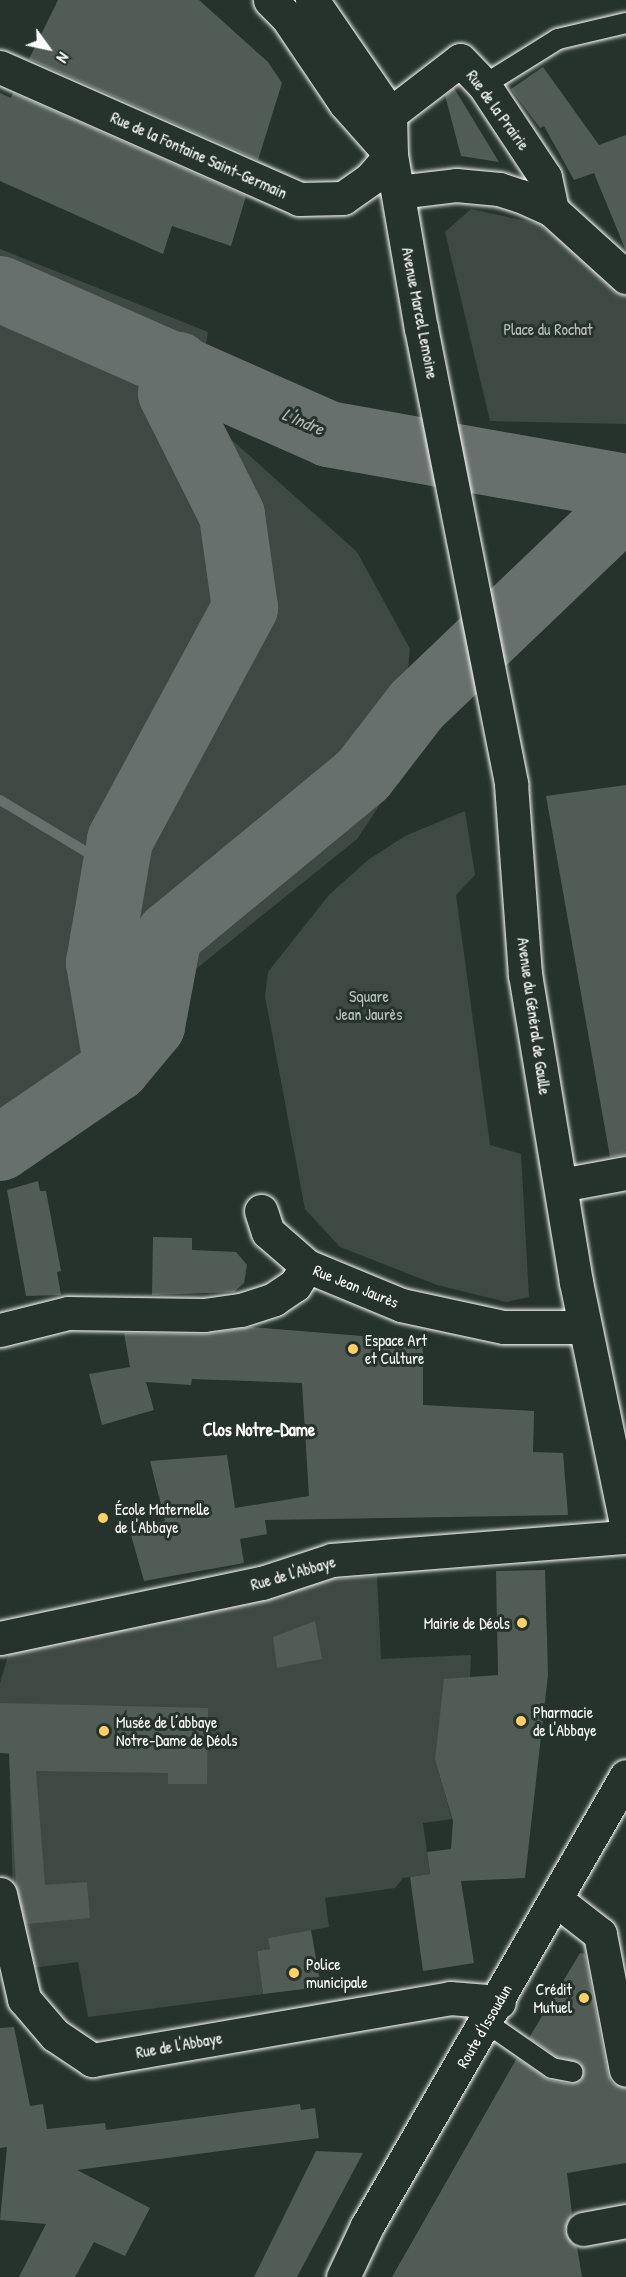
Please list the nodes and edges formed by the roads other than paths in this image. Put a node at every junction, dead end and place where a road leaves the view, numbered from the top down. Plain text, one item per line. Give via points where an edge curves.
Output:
1 (270, 0) edge
2 (312, 0) edge
3 (626, 23) edge
4 (0, 67) edge
5 (484, 86) junction
6 (390, 114) junction
7 (391, 155) junction
8 (398, 192) junction
9 (552, 210) junction
10 (626, 277) edge
11 (450, 471) joint
12 (626, 1173) edge
13 (561, 1185) junction
14 (261, 1211) dead end
15 (307, 1266) junction
16 (584, 1327) junction
17 (0, 1330) edge
18 (626, 1523) edge
19 (626, 1537) edge
20 (0, 1638) edge
21 (626, 1776) edge
22 (0, 1894) edge
23 (555, 1899) junction
24 (493, 2012) junction
25 (626, 2070) edge
26 (573, 2072) dead end
27 (626, 2221) edge
28 (583, 2229) dead end
29 (343, 2277) edge

1 - 7 street via 287,17 345,103
2 - 6 street
3 - 5 lane via 558,39
4 - 7 street, Rue de la Fontaine Saint-Germain via 299,199 343,198 370,179
5 - 6 street, Rue de la Prairie via 460,60
5 - 9 street, Rue de la Prairie via 545,177
6 - 7 street, Avenue Marcel Lemoine
7 - 8 street, Avenue Marcel Lemoine
8 - 9 street via 429,185 499,189
8 - 11 street, Avenue Marcel Lemoine
9 - 10 street
11 - 13 street, Avenue du Général de Gaulle via 511,784 525,974
12 - 13 street
13 - 16 street, Avenue du Général de Gaulle
14 - 15 street via 268,1232
15 - 16 street, Rue Jean Jaurès via 401,1305 451,1319 504,1327
15 - 17 street, Rue Jean Jaurès via 295,1285 274,1299 241,1310 204,1316 68,1313
16 - 18 street, Avenue du Général de Gaulle
19 - 20 street, Rue de l'Abbaye via 332,1560 262,1583
21 - 23 street, Route d'Issoudun
22 - 24 street, Rue de l'Abbaye via 24,1999 55,2035 92,2060 450,1998
23 - 24 street, Route d'Issoudun
23 - 25 street via 600,1934
24 - 26 lane via 552,2068
24 - 29 street, Route d'Issoudun via 367,2226
27 - 28 street

